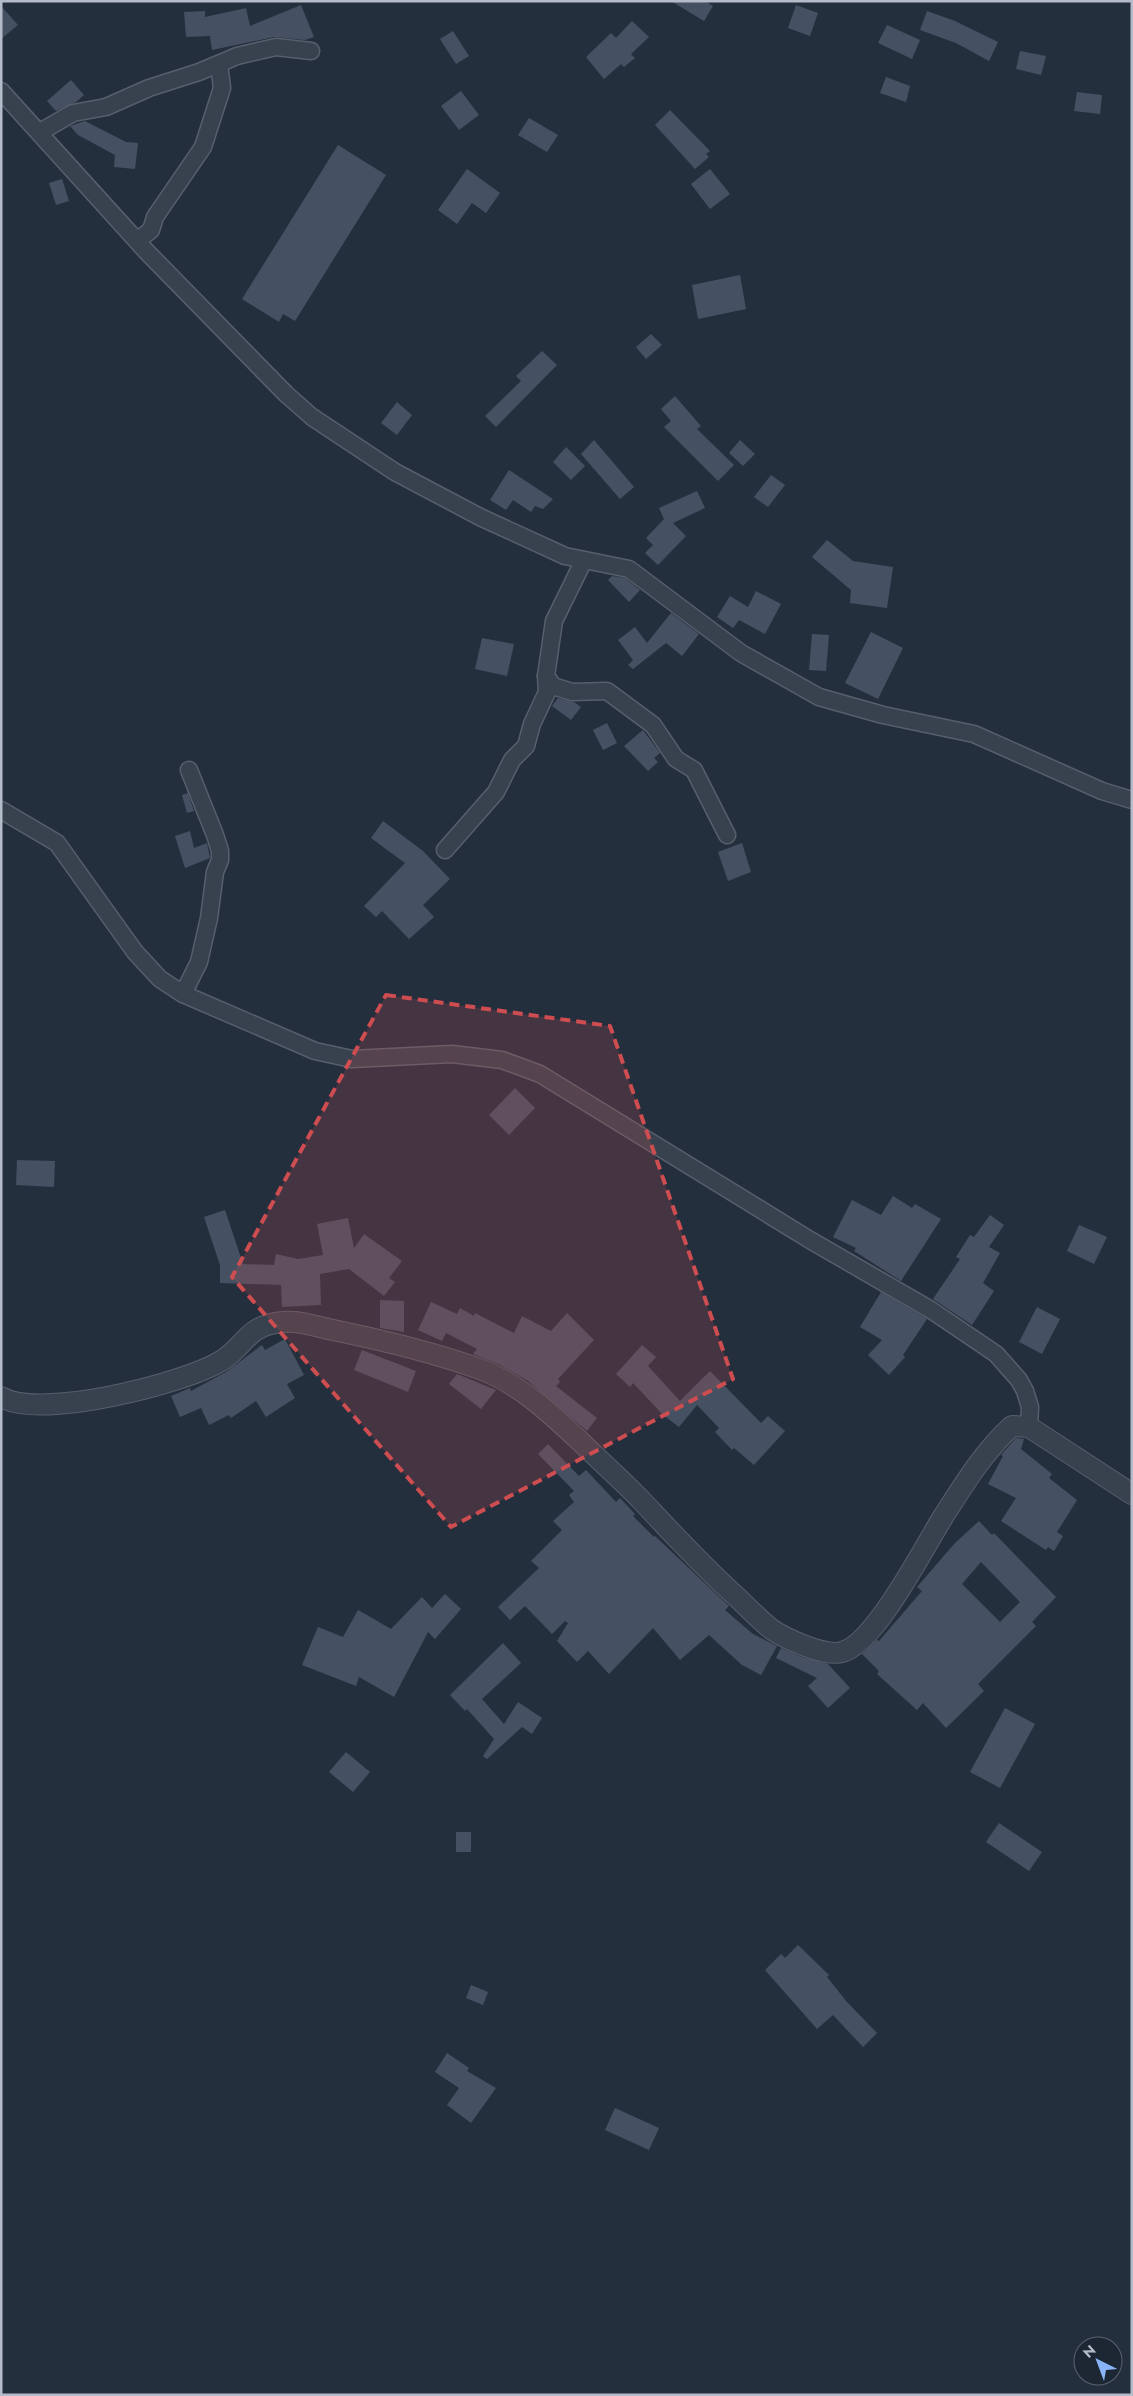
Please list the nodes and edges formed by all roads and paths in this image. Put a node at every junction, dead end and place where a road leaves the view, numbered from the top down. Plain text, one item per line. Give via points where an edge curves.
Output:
1 (311, 51) dead end
2 (219, 64) junction
3 (1, 91) edge
4 (40, 132) junction
5 (137, 241) junction
6 (584, 560) junction
7 (546, 676) junction
8 (189, 770) dead end
9 (1132, 800) edge
10 (1, 810) edge
11 (727, 835) dead end
12 (445, 850) dead end
13 (183, 994) junction
14 (1, 1397) edge
15 (1029, 1427) junction
16 (1132, 1494) edge

1 - 2 street via 276,47 237,56
2 - 4 street via 106,106 73,113
2 - 5 street via 222,88 203,147 156,217 151,230
3 - 4 street
4 - 5 street
5 - 6 street via 312,417 395,472 480,517 565,556
6 - 7 street via 554,621
6 - 9 street via 629,569 741,653 819,697 883,715 974,734 1102,791
7 - 11 street via 553,686 572,692 607,691 653,725 676,759 694,770
7 - 12 street via 547,692 526,746 512,760 496,792
8 - 13 street via 215,835 220,860 214,872 209,918 199,962
10 - 13 street via 56,843 135,952 160,979
13 - 15 street via 315,1051 352,1059 452,1054 502,1060 540,1074 930,1310 996,1354 1025,1391 1030,1407
14 - 15 street via 38,1405 73,1404 173,1382 223,1360 256,1329 284,1322 370,1337 445,1358 482,1370 530,1397 637,1496 706,1569 772,1630 824,1652 841,1653 856,1646 868,1634 900,1589 943,1517 1000,1437 1012,1426
15 - 16 street

